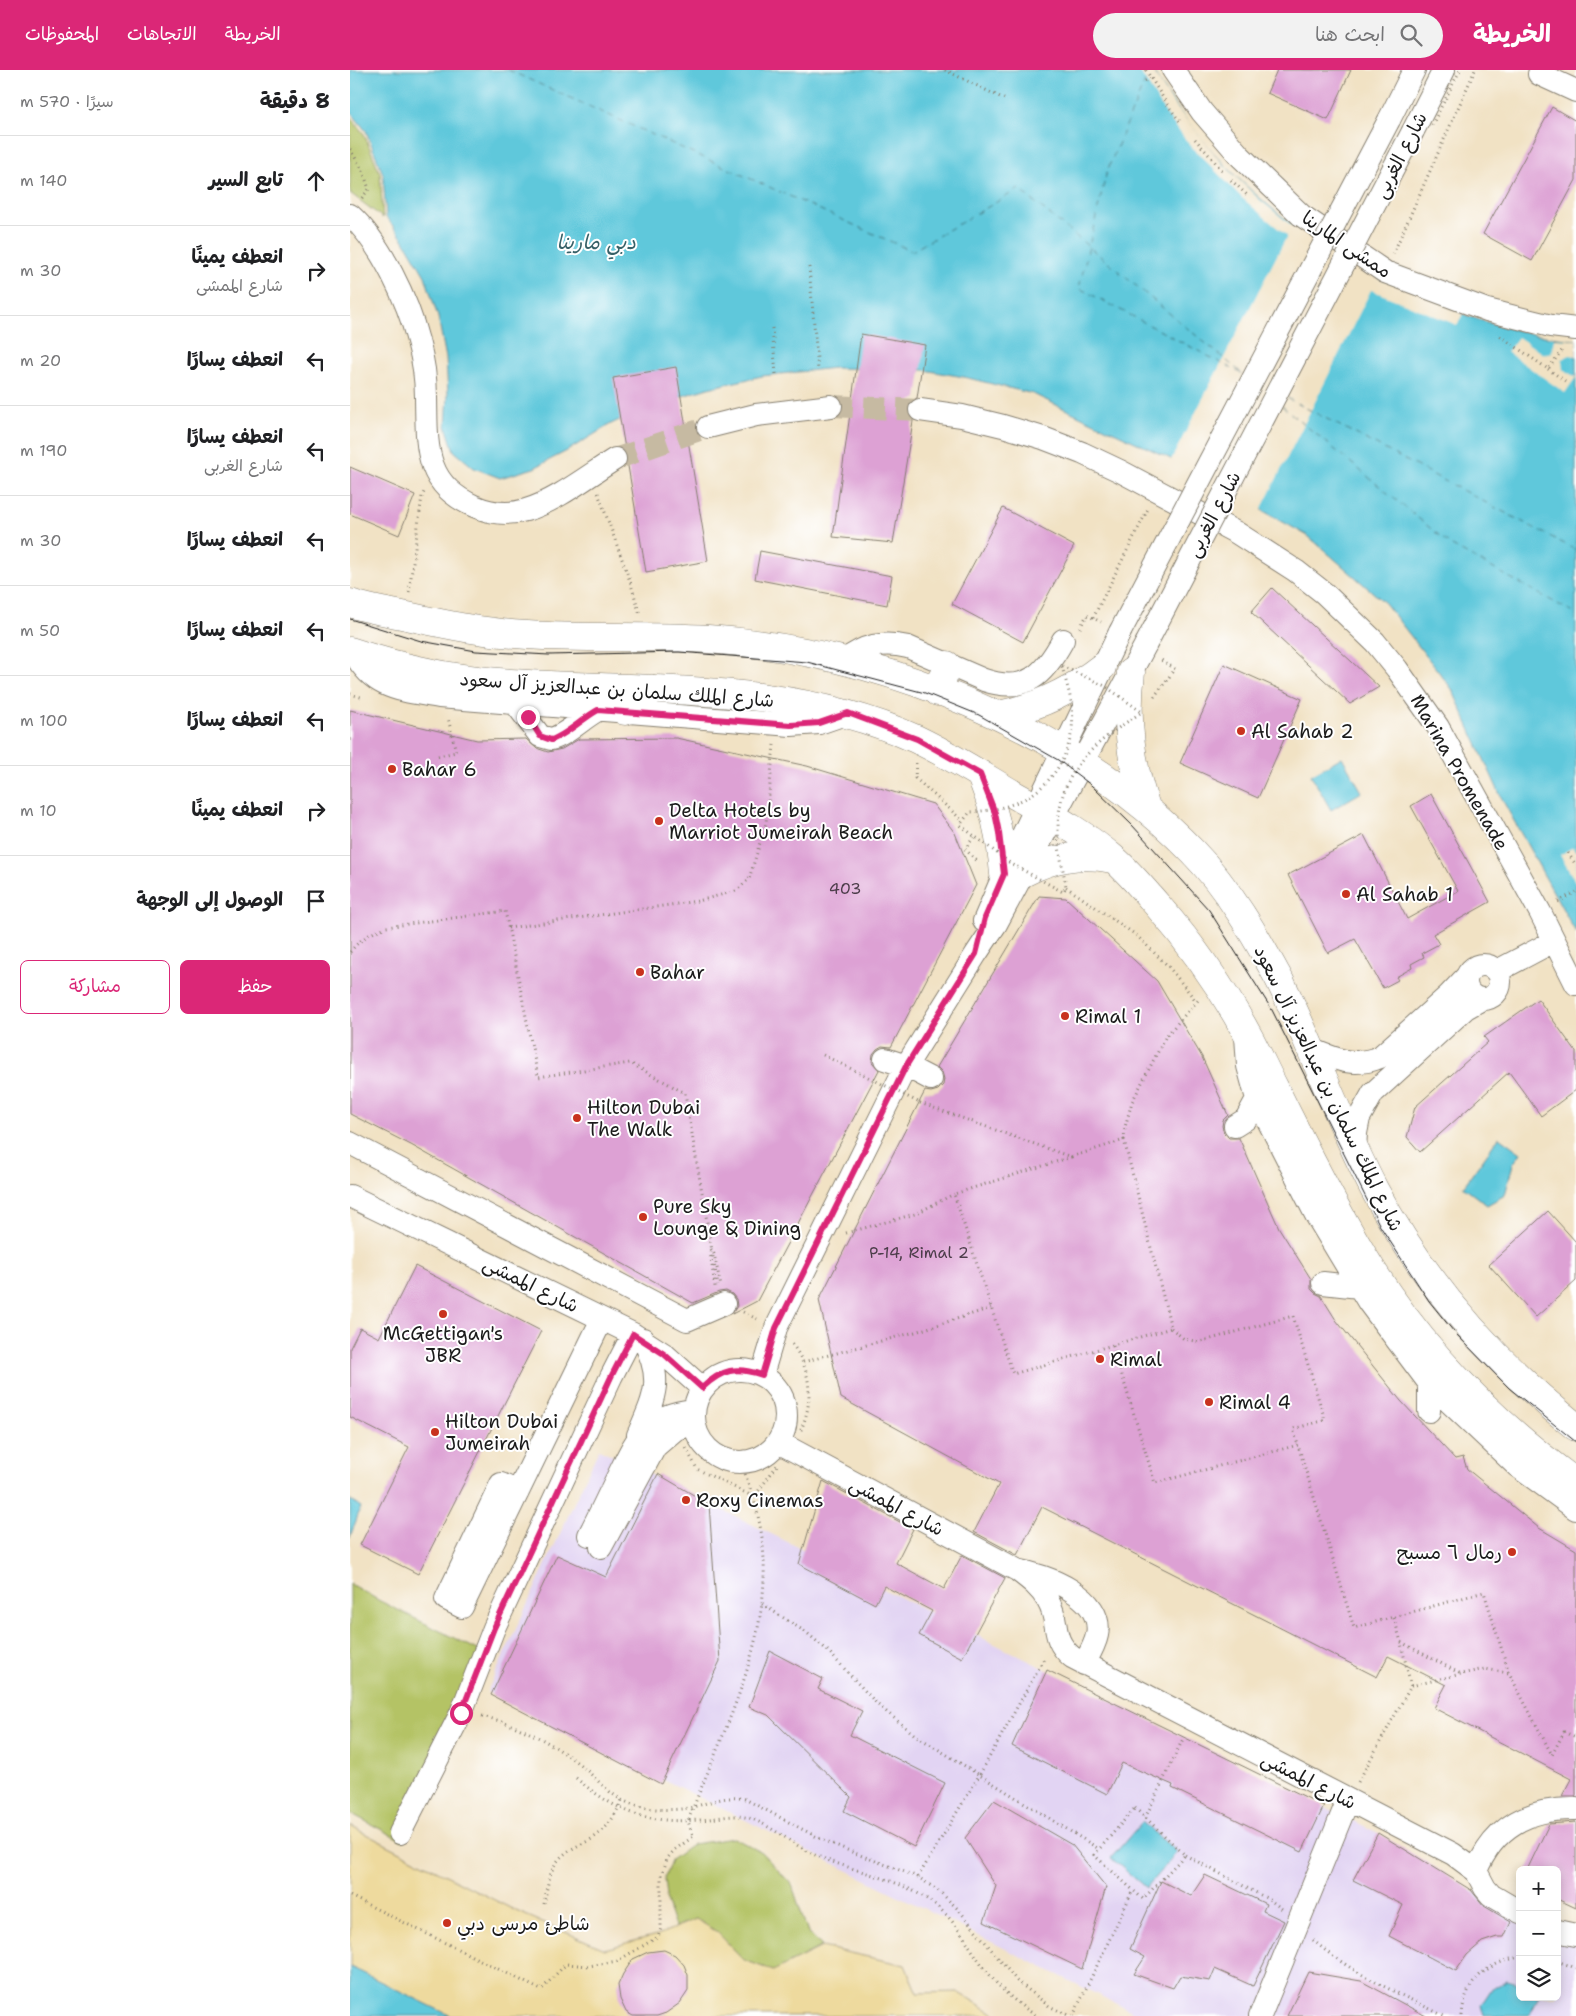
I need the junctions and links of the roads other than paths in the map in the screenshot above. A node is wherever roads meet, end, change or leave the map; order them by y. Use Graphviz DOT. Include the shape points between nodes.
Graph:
graph roads {
  1 [pos="1173,70"];
  2 [pos="1414,70"];
  3 [pos="1444,70"];
  4 [pos="1539,74"];
  5 [pos="1576,92"];
  6 [pos="355,208"];
  7 [pos="1573,338"];
  8 [pos="831,406"];
  9 [pos="920,410"];
  10 [pos="708,426"];
  11 [pos="614,459"];
  12 [pos="353,601"];
  13 [pos="1063,640"];
  14 [pos="352,652"];
  15 [pos="844,661"];
  16 [pos="946,665"];
  17 [pos="1102,667"];
  18 [pos="1131,672"];
  19 [pos="654,689"];
  20 [pos="938,692"];
  21 [pos="516,704"];
  22 [pos="598,710"];
  23 [pos="625,711"];
  24 [pos="848,713"];
  25 [pos="999,715"];
  26 [pos="1070,762"];
  27 [pos="980,774"];
  28 [pos="1146,807"];
  29 [pos="1045,812"];
  30 [pos="1113,858"];
  31 [pos="1014,873"];
  32 [pos="1554,941"];
  33 [pos="1497,971"];
  34 [pos="1467,976"];
  35 [pos="1576,984"];
  36 [pos="1482,999"];
  37 [pos="1246,1030"];
  38 [pos="1311,1049"];
  39 [pos="896,1063"];
  40 [pos="931,1079"];
  41 [pos="1257,1099"];
  42 [pos="1273,1132"];
  43 [pos="350,1143"];
  44 [pos="1356,1149"];
  45 [pos="350,1196"];
  46 [pos="1323,1283"];
  47 [pos="1358,1287"];
  48 [pos="721,1296"];
  49 [pos="602,1319"];
  50 [pos="638,1336"];
  51 [pos="762,1375"];
  52 [pos="1429,1383"];
  53 [pos="702,1388"];
  54 [pos="1429,1411"];
  55 [pos="688,1420"];
  56 [pos="1576,1427"];
  57 [pos="635,1440"];
  58 [pos="783,1445"];
  59 [pos="1530,1462"];
  60 [pos="1576,1483"];
  61 [pos="518,1492"];
  62 [pos="1576,1509"];
  63 [pos="1017,1570"];
  64 [pos="1084,1664"];
  65 [pos="1348,1800"];
  66 [pos="1576,1808"];
  67 [pos="400,1833"];
  68 [pos="1476,1871"];
  69 [pos="1518,1911"];
  70 [pos="1561,1932"];
  71 [pos="1576,1935"];
  72 [pos="1260,2016"];
  1 -- 7 [label="street, ممشى المارينا" via="1240,156 1301,215 1384,272 1487,310 1551,326"];
  2 -- 17 [label="street, شارع الغربى, bridge"];
  3 -- 18 [label="street, شارع الغربى, bridge" via="1155,648"];
  4 -- 5 [label="street"];
  6 -- 11 [label="street" via="410,314 424,368 428,454 436,473 449,489 465,502 484,510 525,511 545,503"];
  8 -- 10 [label="street" via="773,412"];
  9 -- 32 [label="street, Marina Promenade" via="995,424 1043,438 1120,471 1237,533 1324,593 1397,669 1438,726"];
  12 -- 15 [label="main road, شارع الملك سلمان بن عبدالعزيز آل سعود" via="486,632 712,639"];
  13 -- 16 [label="street" via="1043,671 1021,683 996,684"];
  14 -- 19 [label="main road, شارع الملك سلمان بن عبدالعزيز آل سعود" via="416,670 462,678"];
  14 -- 21 [label="street" via="371,677 394,688 447,698"];
  15 -- 16 [label="street" via="867,646 881,643 908,647"];
  15 -- 20 [label="main road, شارع الملك سلمان بن عبدالعزيز آل سعود"];
  16 -- 20 [label="main road"];
  17 -- 25 [label="main road" via="1084,682 1043,703"];
  17 -- 26 [label="street, شارع الغربى"];
  18 -- 26 [label="street, شارع الغربى"];
  18 -- 28 [label="main road" via="1128,730 1134,769"];
  19 -- 23 [label="main road"];
  19 -- 24 [label="main road, شارع الملك سلمان بن عبدالعزيز آل سعود" via="740,695"];
  20 -- 25 [label="main road, شارع الملك سلمان بن عبدالعزيز آل سعود"];
  21 -- 22 [label="street"];
  21 -- 22 [label="street" via="540,736 551,740"];
  22 -- 23 [label="street"];
  23 -- 24 [label="street" via="791,725 819,723"];
  24 -- 27 [label="main road, شارع الملك سلمان بن عبدالعزيز آل سعود" via="917,739"];
  25 -- 26 [label="main road, شارع الملك سلمان بن عبدالعزيز آل سعود"];
  26 -- 28 [label="main road, شارع الملك سلمان بن عبدالعزيز آل سعود"];
  26 -- 29 [label="street, شارع الغربى"];
  27 -- 29 [label="main road, شارع الملك سلمان بن عبدالعزيز آل سعود"];
  27 -- 31 [label="main road"];
  28 -- 38 [label="main road, شارع الملك سلمان بن عبدالعزيز آل سعود" via="1194,853 1230,898 1261,946"];
  29 -- 30 [label="main road, شارع الملك سلمان بن عبدالعزيز آل سعود"];
  29 -- 31 [label="street, شارع الغربى"];
  30 -- 31 [label="main road" via="1095,855 1058,858"];
  30 -- 37 [label="main road, شارع الملك سلمان بن عبدالعزيز آل سعود" via="1191,946"];
  31 -- 39 [label="street, شارع الغربى" via="985,918 976,954"];
  32 -- 33 [label="street"];
  32 -- 35 [label="street, Marina Promenade"];
  33 -- 34 [label="street" via="1487,964 1480,964"];
  33 -- 36 [label="street" via="1501,980 1499,990 1492,997"];
  34 -- 36 [label="street" via="1467,988 1476,998"];
  34 -- 38 [label="street" via="1380,1057 1349,1063"];
  36 -- 44 [label="street" via="1466,1008 1373,1092 1359,1118"];
  37 -- 41 [label="street" via="1248,1066"];
  37 -- 59 [label="main road, شارع الملك سلمان بن عبدالعزيز آل سعود" via="1343,1219 1383,1287 1423,1342 1490,1412"];
  38 -- 44 [label="main road, شارع الملك سلمان بن عبدالعزيز آل سعود"];
  39 -- 40 [label="street"];
  39 -- 51 [label="street, شارع الغربى" via="776,1328"];
  41 -- 42 [label="street"];
  41 -- 42 [label="street" via="1250,1113 1238,1125"];
  42 -- 47 [label="street"];
  43 -- 48 [label="street" via="688,1320"];
  44 -- 56 [label="main road, شارع الملك سلمان بن عبدالعزيز آل سعود" via="1396,1228 1449,1304 1512,1373"];
  45 -- 49 [label="street, شارع الممشى"];
  46 -- 47 [label="street"];
  47 -- 52 [label="street"];
  49 -- 50 [label="street, شارع الممشى"];
  49 -- 61 [label="street"];
  50 -- 53 [label="street, شارع الممشى"];
  50 -- 57 [label="street" via="653,1361 656,1385"];
  50 -- 67 [label="street" via="611,1377 494,1628 461,1713"];
  51 -- 53 [label="street" via="746,1369 729,1370"];
  51 -- 58 [label="street" via="774,1384 783,1398 786,1412"];
  52 -- 54 [label="street"];
  52 -- 59 [label="street"];
  53 -- 55 [label="street"];
  55 -- 57 [label="street" via="680,1411 655,1421"];
  55 -- 57 [label="street" via="661,1440 650,1454 595,1541"];
  55 -- 58 [label="street" via="706,1447 728,1460 755,1459"];
  58 -- 63 [label="street, شارع الممشى"];
  59 -- 60 [label="main road, شارع الملك سلمان بن عبدالعزيز آل سعود"];
  59 -- 62 [label="street"];
  61 -- 61 [label="street" via="501,1484 446,1599 462,1607"];
  63 -- 64 [label="street, شارع الممشى" via="1038,1587 1049,1602 1055,1619 1056,1637 1063,1649"];
  63 -- 64 [label="street, شارع الممشى" via="1061,1585 1092,1608 1097,1621 1097,1635"];
  64 -- 65 [label="street, شارع الممشى"];
  65 -- 68 [label="street, شارع الممشى" via="1445,1850"];
  65 -- 72 [label="street"];
  66 -- 68 [label="street" via="1542,1812 1514,1824 1489,1845"];
  68 -- 69 [label="street, شارع الممشى" via="1491,1895"];
  70 -- 71 [label="street"];
}
